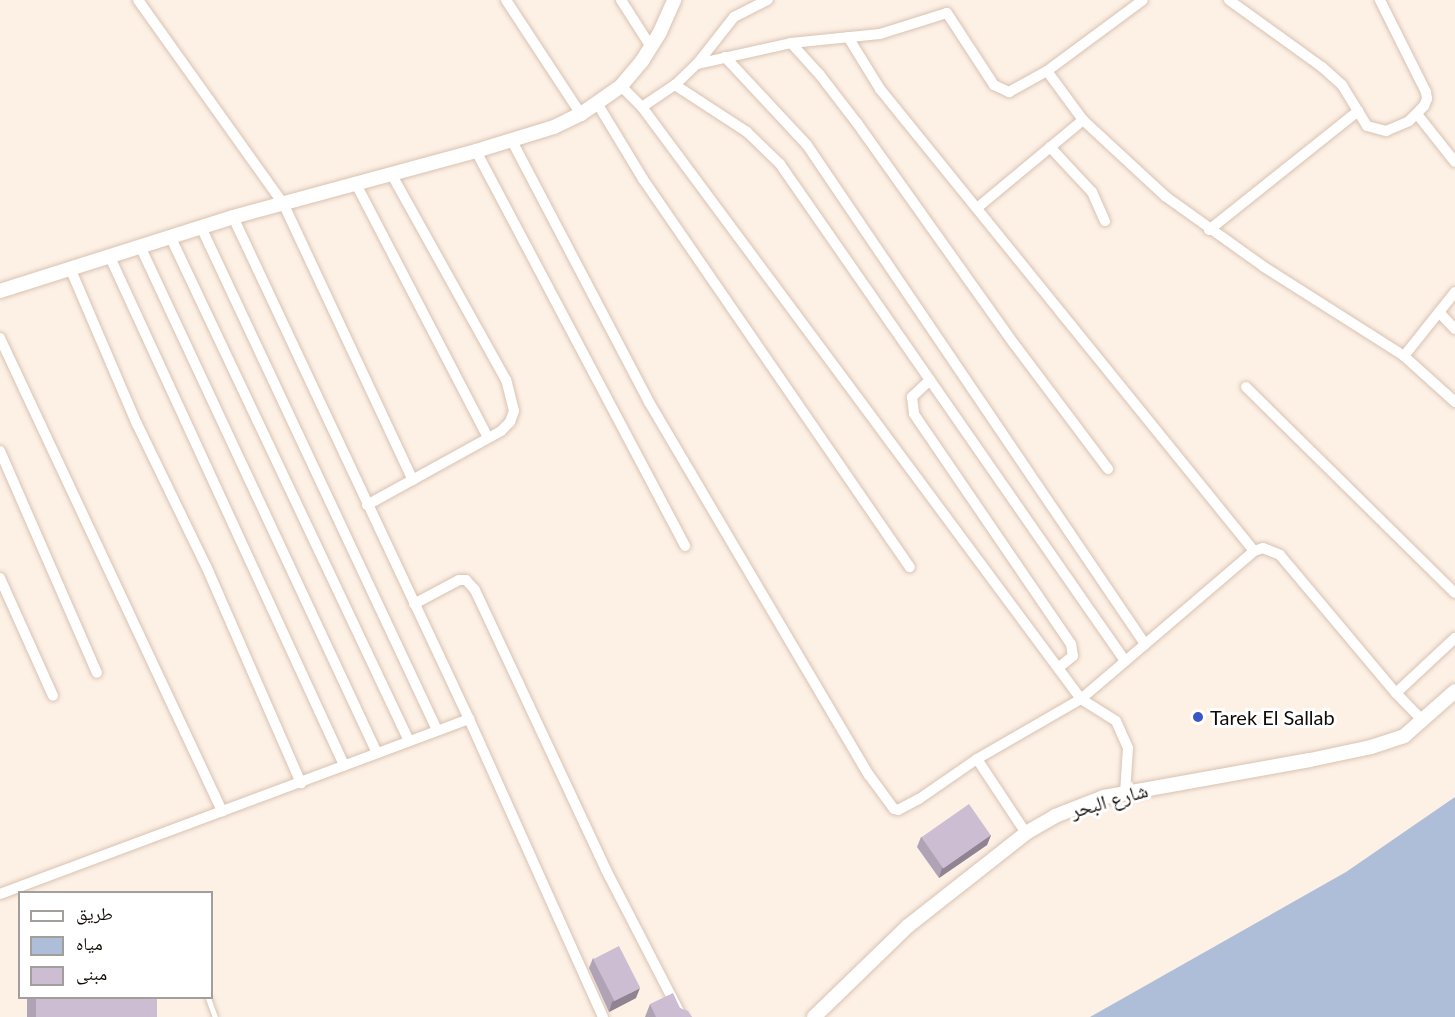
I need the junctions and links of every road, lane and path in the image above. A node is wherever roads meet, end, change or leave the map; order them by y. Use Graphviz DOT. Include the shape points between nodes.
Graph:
graph roads {
  1 [pos="138,0"];
  2 [pos="506,0"];
  3 [pos="621,0"];
  4 [pos="674,0"];
  5 [pos="768,0"];
  6 [pos="1143,0"];
  7 [pos="1229,0"];
  8 [pos="1380,0"];
  9 [pos="848,37"];
  10 [pos="791,43"];
  11 [pos="651,46"];
  12 [pos="725,57"];
  13 [pos="697,64"];
  14 [pos="1047,71"];
  15 [pos="675,85"];
  16 [pos="621,86"];
  17 [pos="597,103"];
  18 [pos="642,107"];
  19 [pos="1358,111"];
  20 [pos="581,114"];
  21 [pos="1417,114"];
  22 [pos="1083,120"];
  23 [pos="512,141"];
  24 [pos="1050,147"];
  25 [pos="476,152"];
  26 [pos="1455,162"];
  27 [pos="392,175"];
  28 [pos="356,184"];
  29 [pos="283,203"];
  30 [pos="977,207"];
  31 [pos="233,217"];
  32 [pos="1105,221"];
  33 [pos="201,227"];
  34 [pos="1209,230"];
  35 [pos="170,236"];
  36 [pos="140,246"];
  37 [pos="109,255"];
  38 [pos="70,268"];
  39 [pos="0,291"];
  40 [pos="1455,292"];
  41 [pos="1439,312"];
  42 [pos="1455,329"];
  43 [pos="0,338"];
  44 [pos="1404,356"];
  45 [pos="930,380"];
  46 [pos="1246,387"];
  47 [pos="1455,402"];
  48 [pos="488,438"];
  49 [pos="0,451"];
  50 [pos="1108,469"];
  51 [pos="413,480"];
  52 [pos="367,506"];
  53 [pos="685,546"];
  54 [pos="1254,551"];
  55 [pos="910,567"];
  56 [pos="0,578"];
  57 [pos="1455,594"];
  58 [pos="414,604"];
  59 [pos="1455,638"];
  60 [pos="1145,644"];
  61 [pos="1125,661"];
  62 [pos="1058,668"];
  63 [pos="97,673"];
  64 [pos="1455,691"];
  65 [pos="1396,693"];
  66 [pos="53,696"];
  67 [pos="1081,699"];
  68 [pos="469,719"];
  69 [pos="1423,721"];
  70 [pos="437,730"];
  71 [pos="409,741"];
  72 [pos="377,753"];
  73 [pos="977,759"];
  74 [pos="344,765"];
  75 [pos="301,783"];
  76 [pos="1125,793"];
  77 [pos="222,811"];
  78 [pos="1026,833"];
  79 [pos="0,894"];
  80 [pos="208,999"];
  81 [pos="215,1017"];
  82 [pos="603,1017"];
  83 [pos="682,1017"];
  84 [pos="814,1017"];
  1 -- 29 [label="street"];
  2 -- 20 [label="street"];
  3 -- 11 [label="street"];
  4 -- 11 [label="street"];
  5 -- 13 [label="street" via="734,17"];
  6 -- 14 [label="street"];
  7 -- 19 [label="street" via="1322,67 1342,86"];
  8 -- 21 [label="street" via="1426,92 1424,106"];
  9 -- 10 [label="street"];
  9 -- 14 [label="street" via="880,34 947,14 994,85 1002,91 1017,90"];
  9 -- 30 [label="street" via="880,89"];
  10 -- 12 [label="street"];
  10 -- 50 [label="street" via="857,123"];
  11 -- 16 [label="street"];
  12 -- 13 [label="street"];
  12 -- 60 [label="street" via="807,145"];
  13 -- 15 [label="street"];
  14 -- 22 [label="street"];
  15 -- 18 [label="street"];
  15 -- 45 [label="street" via="747,132 780,164"];
  16 -- 17 [label="street"];
  16 -- 18 [label="street"];
  17 -- 20 [label="street"];
  17 -- 55 [label="street" via="643,179"];
  18 -- 62 [label="street"];
  19 -- 21 [label="street" via="1367,126 1379,131 1402,126"];
  19 -- 34 [label="street"];
  20 -- 23 [label="street"];
  21 -- 26 [label="street"];
  22 -- 24 [label="street"];
  22 -- 34 [label="street"];
  23 -- 25 [label="street"];
  23 -- 73 [label="street" via="649,402 888,804 898,810 907,806"];
  24 -- 30 [label="street"];
  24 -- 32 [label="street" via="1092,192"];
  25 -- 27 [label="street"];
  25 -- 53 [label="street"];
  27 -- 28 [label="street"];
  27 -- 48 [label="street" via="506,380 514,411 510,422"];
  28 -- 29 [label="street"];
  28 -- 48 [label="street"];
  29 -- 31 [label="street"];
  29 -- 51 [label="street"];
  30 -- 54 [label="street"];
  31 -- 33 [label="street"];
  31 -- 52 [label="street"];
  33 -- 35 [label="street"];
  33 -- 70 [label="street"];
  34 -- 44 [label="street"];
  35 -- 36 [label="street"];
  35 -- 71 [label="street"];
  36 -- 37 [label="street"];
  36 -- 72 [label="street"];
  37 -- 38 [label="street"];
  37 -- 74 [label="street"];
  38 -- 39 [label="street"];
  38 -- 75 [label="street"];
  40 -- 41 [label="street"];
  41 -- 42 [label="street"];
  41 -- 44 [label="street"];
  43 -- 77 [label="street"];
  44 -- 47 [label="street"];
  45 -- 61 [label="street"];
  45 -- 62 [label="street" via="912,397 914,414 1074,649 1073,656"];
  46 -- 57 [label="street"];
  48 -- 51 [label="street"];
  49 -- 63 [label="street"];
  51 -- 52 [label="street"];
  52 -- 58 [label="street"];
  54 -- 60 [label="street"];
  54 -- 65 [label="street" via="1263,548 1280,555"];
  56 -- 66 [label="street"];
  58 -- 68 [label="street"];
  58 -- 83 [label="street" via="459,580 466,580 475,590 606,870"];
  59 -- 65 [label="street"];
  60 -- 61 [label="street"];
  61 -- 67 [label="street"];
  62 -- 67 [label="street"];
  64 -- 69 [label="street, شارع البحر"];
  65 -- 69 [label="street"];
  67 -- 73 [label="street"];
  67 -- 76 [label="street" via="1116,721 1124,734 1129,761"];
  68 -- 70 [label="street"];
  68 -- 82 [label="street"];
  69 -- 76 [label="street, شارع البحر" via="1404,736 1371,747"];
  70 -- 71 [label="street"];
  71 -- 72 [label="street"];
  72 -- 74 [label="street"];
  73 -- 78 [label="street"];
  74 -- 75 [label="street"];
  75 -- 77 [label="street"];
  76 -- 78 [label="street, شارع البحر" via="1081,804"];
  77 -- 79 [label="street"];
  78 -- 84 [label="street, شارع البحر" via="908,926"];
  80 -- 81 [label="lane"];
}
